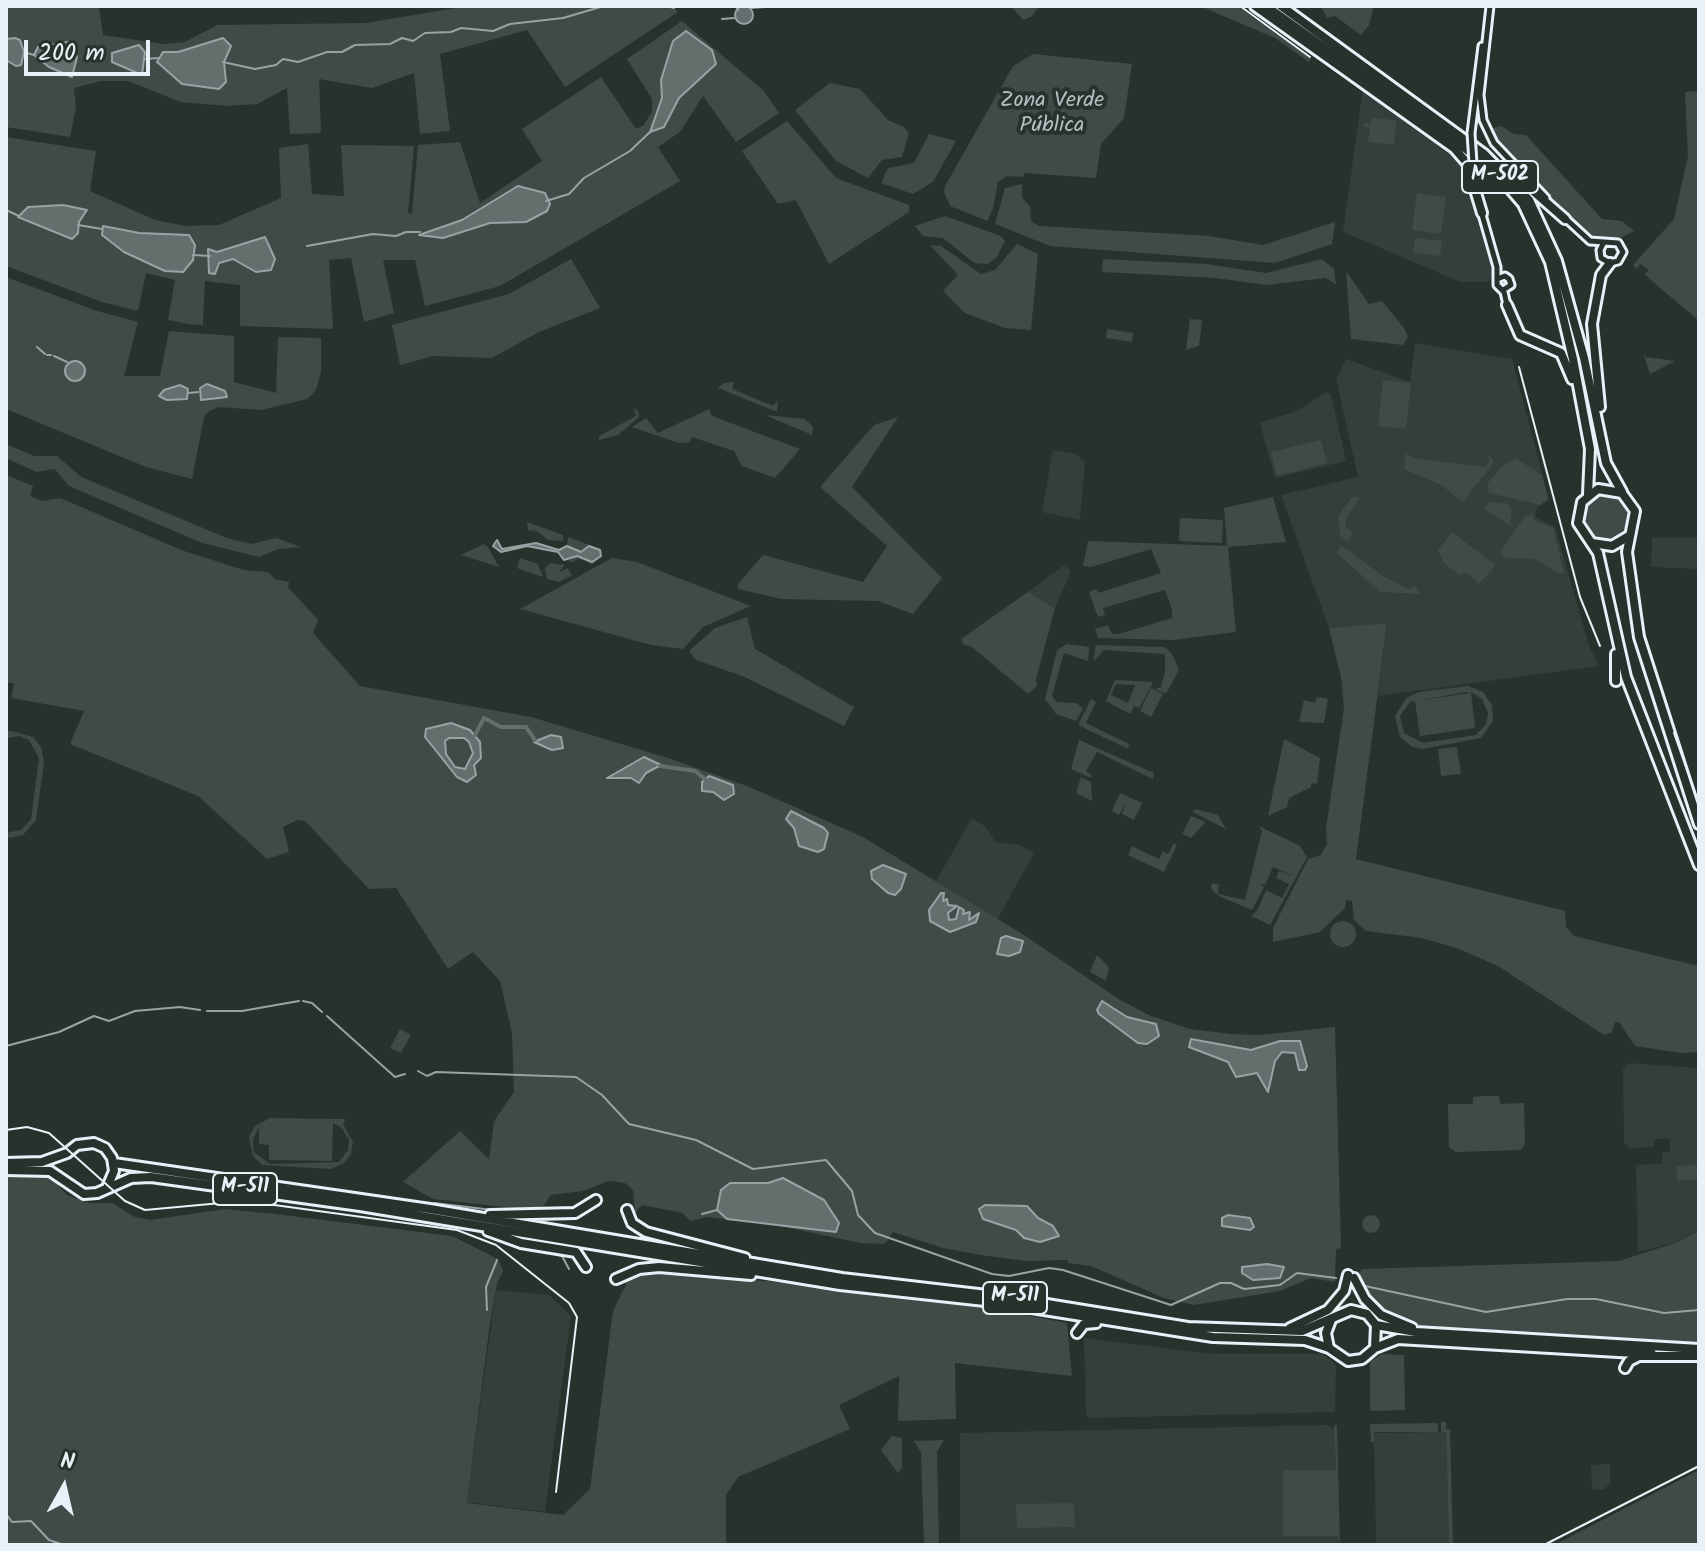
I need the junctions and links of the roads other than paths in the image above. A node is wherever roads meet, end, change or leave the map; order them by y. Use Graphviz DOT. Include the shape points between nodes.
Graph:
graph roads {
  1 [pos="1255,6"];
  2 [pos="1266,6"];
  3 [pos="1281,6"];
  4 [pos="1490,6"];
  5 [pos="1419,107"];
  6 [pos="1482,213"];
  7 [pos="1565,219"];
  8 [pos="1604,242"];
  9 [pos="1610,263"];
  10 [pos="1497,279"];
  11 [pos="1502,290"];
  12 [pos="1507,305"];
  13 [pos="1590,449"];
  14 [pos="1604,452"];
  15 [pos="1622,493"];
  16 [pos="1588,494"];
  17 [pos="1630,535"];
  18 [pos="1592,543"];
  19 [pos="1616,645"];
  20 [pos="1616,681"];
  21 [pos="1699,824"];
  22 [pos="1699,865"];
  23 [pos="67,1153"];
  24 [pos="6,1163"];
  25 [pos="114,1163"];
  26 [pos="6,1170"];
  27 [pos="64,1179"];
  28 [pos="108,1186"];
  29 [pos="596,1200"];
  30 [pos="430,1209"];
  31 [pos="627,1210"];
  32 [pos="460,1223"];
  33 [pos="586,1267"];
  34 [pos="780,1271"];
  35 [pos="616,1279"];
  36 [pos="1062,1315"];
  37 [pos="1332,1319"];
  38 [pos="1113,1323"];
  39 [pos="1376,1325"];
  40 [pos="1276,1331"];
  41 [pos="1424,1331"];
  42 [pos="1329,1348"];
  43 [pos="1375,1348"];
  44 [pos="1699,1349"];
  45 [pos="1608,1352"];
  46 [pos="1652,1354"];
  47 [pos="1699,1356"];
  1 -- 6 [label="highway, M-502" via="1454,148 1467,163"];
  2 -- 13 [label="highway, M-502" via="1468,151 1523,204 1550,262"];
  3 -- 5 [label="highway, M-502"];
  4 -- 6 [label="main road, bridge" via="1471,133"];
  4 -- 7 [label="main road" via="1480,95 1485,128"];
  5 -- 7 [label="highway, M-502" via="1494,156"];
  5 -- 14 [label="highway, M-502" via="1502,170 1541,221 1566,289"];
  6 -- 10 [label="main road"];
  7 -- 8 [label="main road" via="1587,240"];
  8 -- 9 [label="main road" via="1600,255"];
  8 -- 9 [label="main road" via="1616,241 1622,248 1620,258"];
  9 -- 14 [label="highway, M-502" via="1601,275 1592,324"];
  10 -- 11 [label="main road"];
  10 -- 11 [label="main road" via="1509,279 1510,286"];
  11 -- 12 [label="main road"];
  12 -- 13 [label="highway, M-502" via="1520,335 1566,359"];
  13 -- 16 [label="highway, M-502"];
  14 -- 15 [label="highway, M-502"];
  15 -- 16 [label="highway" via="1603,488"];
  15 -- 17 [label="highway, M-502" via="1635,511"];
  16 -- 18 [label="highway, M-502" via="1578,509 1578,523"];
  17 -- 18 [label="highway" via="1612,546"];
  17 -- 21 [label="highway, M-502" via="1628,566 1639,637"];
  18 -- 19 [label="highway, M-502" via="1602,564"];
  19 -- 20 [label="highway, M-502"];
  19 -- 22 [label="highway, M-502"];
  23 -- 24 [label="highway, M-511" via="42,1162"];
  23 -- 25 [label="highway, M-511" via="81,1143 94,1143 108,1151"];
  23 -- 27 [label="highway"];
  25 -- 28 [label="highway"];
  25 -- 30 [label="highway, M-511"];
  26 -- 27 [label="highway, M-511" via="50,1171"];
  27 -- 28 [label="highway, M-511" via="84,1194"];
  28 -- 32 [label="highway, M-511" via="151,1177"];
  29 -- 30 [label="highway" via="578,1213 548,1216"];
  30 -- 34 [label="highway, M-511"];
  31 -- 34 [label="highway" via="632,1223 652,1234"];
  32 -- 33 [label="highway" via="521,1243 576,1252"];
  32 -- 34 [label="highway, M-511"];
  34 -- 35 [label="highway" via="773,1278 659,1267"];
  34 -- 36 [label="highway, M-511"];
  34 -- 40 [label="highway, M-511" via="1004,1297 1188,1327"];
  36 -- 38 [label="highway, M-511"];
  36 -- 38 [label="highway, M-511" via="1073,1319 1077,1333 1084,1324"];
  37 -- 39 [label="highway, M-511" via="1351,1310 1367,1314"];
  37 -- 40 [label="highway, M-511" via="1302,1331"];
  37 -- 42 [label="highway" via="1326,1333"];
  38 -- 42 [label="highway, M-511" via="1213,1337 1305,1340"];
  39 -- 41 [label="highway, M-511"];
  39 -- 43 [label="highway"];
  40 -- 41 [label="highway" via="1322,1315 1351,1277 1381,1315"];
  41 -- 44 [label="highway, M-511"];
  42 -- 43 [label="highway, M-511" via="1348,1361 1362,1359"];
  43 -- 45 [label="highway, M-511" via="1398,1339 1418,1339"];
  45 -- 46 [label="highway, M-511"];
  45 -- 46 [label="highway" via="1620,1357 1625,1368 1633,1357"];
  46 -- 47 [label="highway, M-511"];
}
